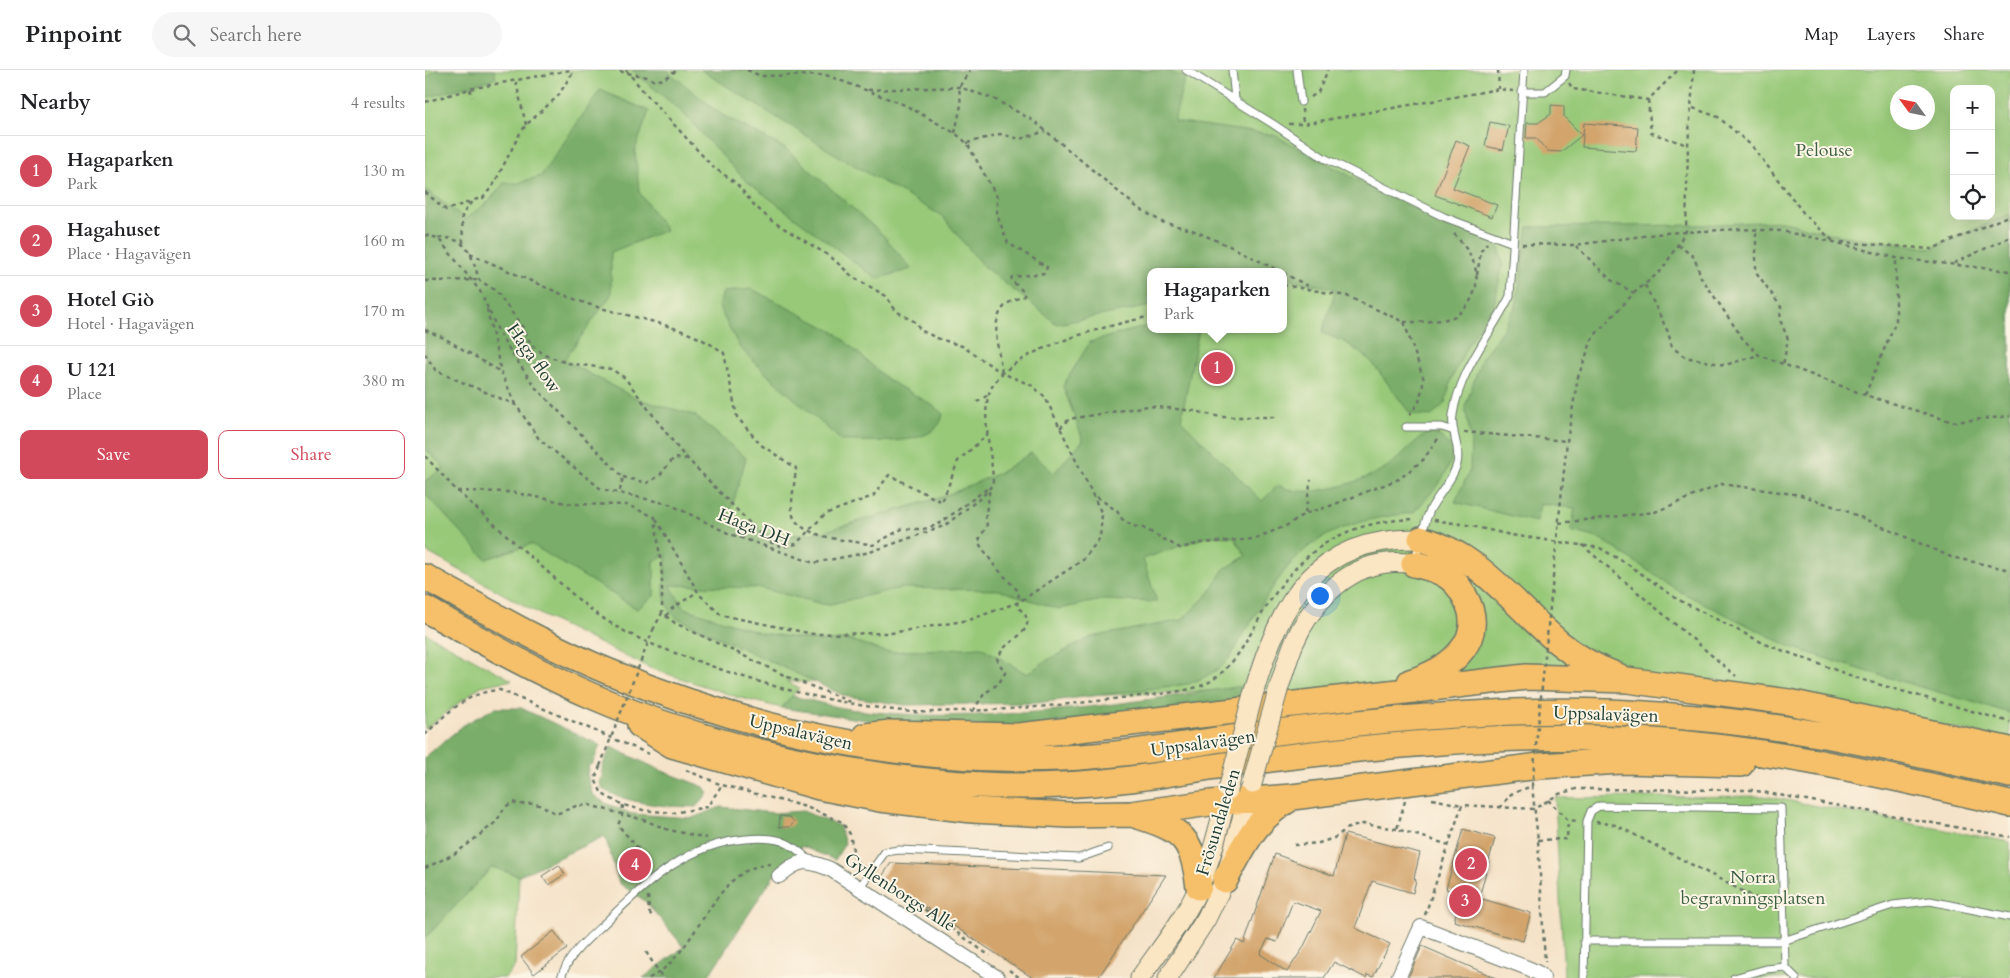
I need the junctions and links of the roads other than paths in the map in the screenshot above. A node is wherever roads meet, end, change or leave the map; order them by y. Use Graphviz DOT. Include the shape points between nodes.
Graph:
graph roads {
  1 [pos="1186,70"];
  2 [pos="1232,70"];
  3 [pos="1297,70"];
  4 [pos="1524,70"];
  5 [pos="1565,73"];
  6 [pos="1522,92"];
  7 [pos="1235,99"];
  8 [pos="1301,102"];
  9 [pos="1513,242"];
  10 [pos="1406,427"];
  11 [pos="1453,431"];
  12 [pos="1424,529"];
  13 [pos="1414,564"];
  14 [pos="425,577"];
  15 [pos="425,610"];
  16 [pos="1627,680"];
  17 [pos="1357,695"];
  18 [pos="593,696"];
  19 [pos="823,740"];
  20 [pos="2010,750"];
  21 [pos="1811,761"];
  22 [pos="2010,775"];
  23 [pos="1238,794"];
  24 [pos="1292,796"];
  25 [pos="2010,804"];
  26 [pos="1131,814"];
  27 [pos="1108,848"];
  28 [pos="810,861"];
  29 [pos="779,876"];
  30 [pos="1225,880"];
  31 [pos="1199,887"];
  32 [pos="859,888"];
  33 [pos="2010,918"];
  34 [pos="1584,941"];
  35 [pos="1783,941"];
  36 [pos="1785,967"];
  37 [pos="1001,972"];
  38 [pos="1544,973"];
  39 [pos="561,978"];
  40 [pos="1140,978"];
  41 [pos="1168,978"];
  42 [pos="1399,978"];
  43 [pos="1584,978"];
  44 [pos="1734,978"];
  45 [pos="1796,978"];
  1 -- 7 [label="lane"];
  2 -- 7 [label="lane"];
  3 -- 8 [label="lane"];
  4 -- 6 [label="lane"];
  5 -- 6 [label="lane" via="1545,92"];
  6 -- 9 [label="lane"];
  7 -- 9 [label="lane" via="1324,158 1444,217"];
  9 -- 11 [label="lane" via="1510,296 1472,360 1452,416"];
  10 -- 11 [label="lane" via="1442,427"];
  11 -- 12 [label="lane" via="1457,462"];
  12 -- 13 [label="lane"];
  12 -- 16 [label="highway" via="1478,567 1559,642 1581,658"];
  12 -- 23 [label="main road, Frösundaleden, bridge" via="1368,543 1347,552 1324,565 1290,600 1276,627 1254,691"];
  13 -- 17 [label="highway" via="1434,569 1450,578 1463,592 1470,608 1470,638 1461,654 1448,665 1413,681"];
  13 -- 23 [label="main road, Frösundaleden, bridge" via="1387,563 1364,570 1327,593 1313,610 1294,643"];
  14 -- 19 [label="highway, Uppsalavägen" via="524,632 604,670 701,707"];
  15 -- 18 [label="highway, Uppsalavägen" via="513,658"];
  16 -- 17 [label="highway" via="1526,677"];
  16 -- 20 [label="highway" via="1789,702"];
  17 -- 19 [label="highway" via="1019,736 890,733"];
  18 -- 21 [label="highway, Uppsalavägen" via="693,733 762,752 882,776 966,784 1079,784 1358,750 1494,739 1667,742"];
  18 -- 26 [label="highway" via="672,745 819,787 881,799 972,810 1069,815"];
  19 -- 22 [label="highway, Uppsalavägen" via="968,757 1060,758 1134,753 1356,724 1493,712 1591,712 1670,716 1821,735"];
  21 -- 24 [label="highway" via="1726,764 1621,761 1539,766"];
  21 -- 25 [label="highway, Uppsalavägen"];
  23 -- 24 [label="highway"];
  23 -- 26 [label="highway"];
  23 -- 30 [label="main road, Frösundaleden"];
  23 -- 31 [label="main road, Frösundaleden"];
  24 -- 30 [label="highway" via="1273,808 1253,829"];
  26 -- 31 [label="highway" via="1158,822 1181,836 1195,858"];
  27 -- 32 [label="lane" via="1079,858 885,852"];
  28 -- 29 [label="street" via="795,864"];
  28 -- 32 [label="street, Gyllenborgs Allé"];
  28 -- 39 [label="lane" via="796,847 778,839 723,841 692,853 647,883 572,955"];
  30 -- 41 [label="main road, Frösundaleden" via="1206,919"];
  31 -- 40 [label="main road, Frösundaleden"];
  32 -- 37 [label="street, Gyllenborgs Allé"];
  33 -- 35 [label="lane" via="1929,901 1902,904 1858,916"];
  34 -- 35 [label="lane"];
  34 -- 35 [label="lane" via="1587,821 1591,811 1599,806 1781,808"];
  34 -- 43 [label="lane"];
  35 -- 36 [label="lane"];
  36 -- 44 [label="lane"];
  36 -- 45 [label="lane"];
  38 -- 42 [label="street" via="1421,927"];
}
